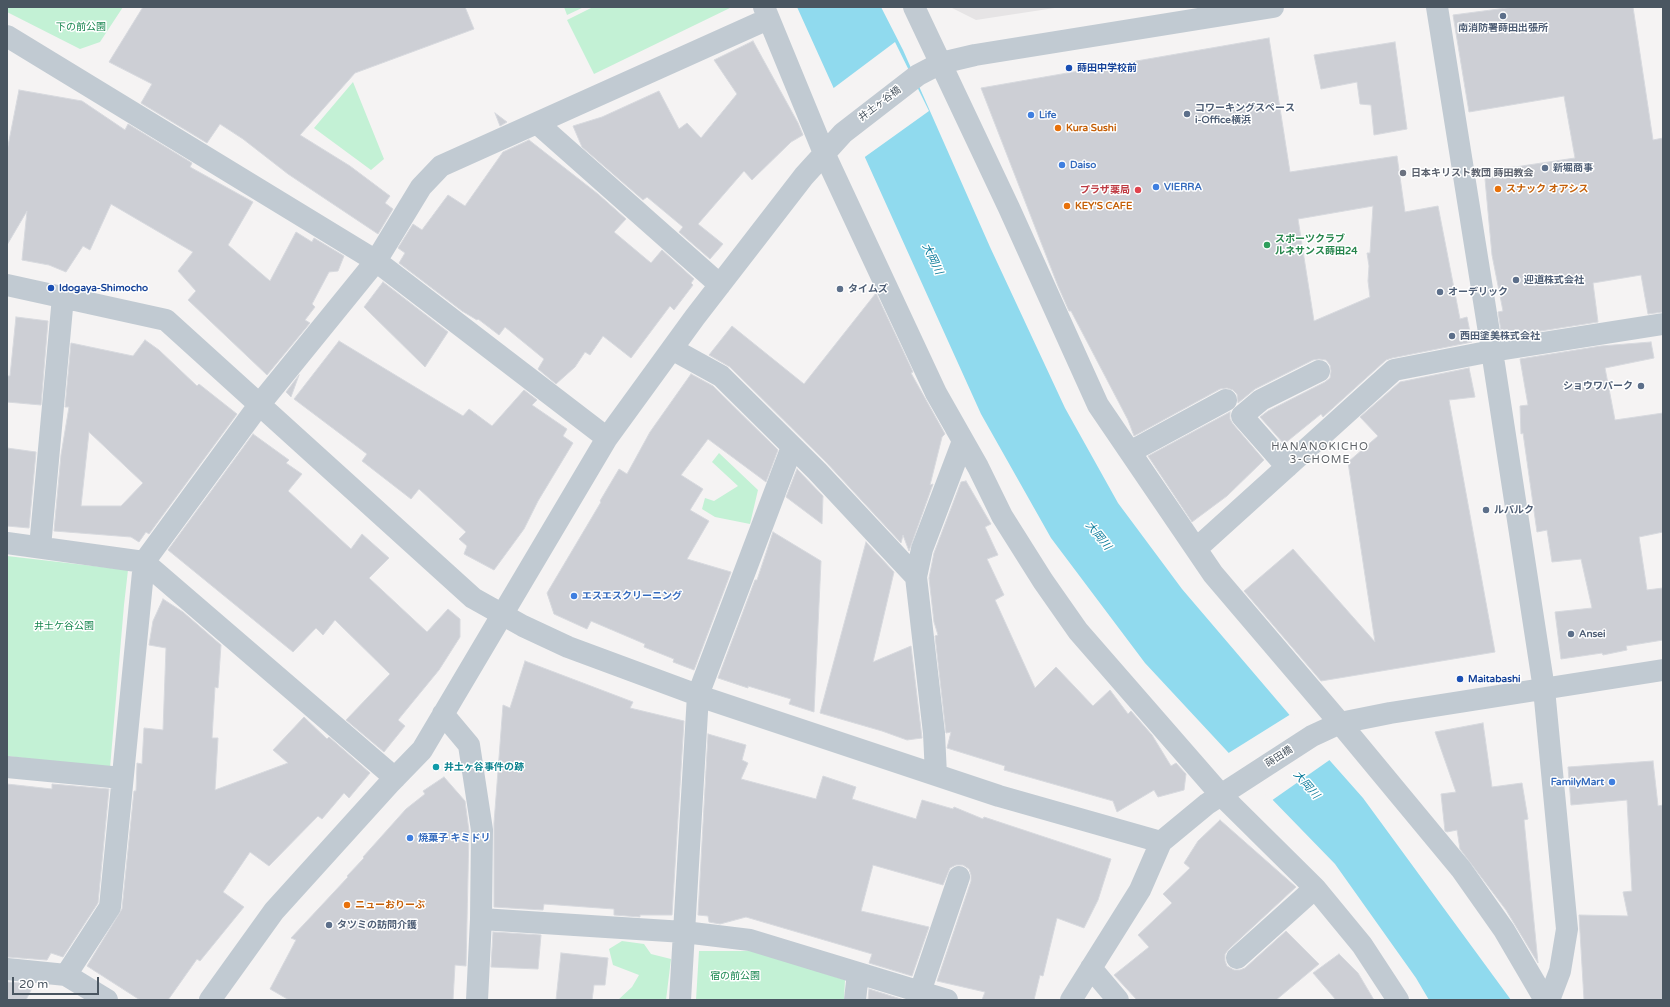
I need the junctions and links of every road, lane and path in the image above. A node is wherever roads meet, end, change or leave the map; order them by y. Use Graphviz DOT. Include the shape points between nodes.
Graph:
graph roads {
  1 [pos="914,7"];
  2 [pos="1273,7"];
  3 [pos="1437,7"];
  4 [pos="766,13"];
  5 [pos="7,36"];
  6 [pos="941,63"];
  7 [pos="537,123"];
  8 [pos="824,153"];
  9 [pos="376,261"];
  10 [pos="720,285"];
  11 [pos="7,286"];
  12 [pos="63,297"];
  13 [pos="1663,324"];
  14 [pos="672,350"];
  15 [pos="1492,351"];
  16 [pos="1319,371"];
  17 [pos="1226,400"];
  18 [pos="260,405"];
  19 [pos="607,438"];
  20 [pos="963,440"];
  21 [pos="792,447"];
  22 [pos="1130,452"];
  23 [pos="1287,467"];
  24 [pos="7,543"];
  25 [pos="40,547"];
  26 [pos="1196,549"];
  27 [pos="144,562"];
  28 [pos="916,577"];
  29 [pos="503,616"];
  30 [pos="1663,670"];
  31 [pos="1544,689"];
  32 [pos="698,695"];
  33 [pos="443,714"];
  34 [pos="1340,723"];
  35 [pos="7,767"];
  36 [pos="936,775"];
  37 [pos="122,778"];
  38 [pos="395,778"];
  39 [pos="1221,795"];
  40 [pos="1161,842"];
  41 [pos="960,877"];
  42 [pos="1315,888"];
  43 [pos="481,919"];
  44 [pos="684,932"];
  45 [pos="1237,958"];
  46 [pos="1092,968"];
  47 [pos="7,969"];
  48 [pos="858,973"];
  49 [pos="66,975"];
  50 [pos="920,992"];
  51 [pos="107,1000"];
  52 [pos="210,1000"];
  53 [pos="477,1000"];
  54 [pos="680,1000"];
  55 [pos="855,1000"];
  56 [pos="947,1000"];
  57 [pos="1071,1000"];
  58 [pos="1118,1000"];
  59 [pos="1398,1000"];
  60 [pos="1545,1000"];
  61 [pos="1549,1000"];
  1 -- 6 [label="street"];
  2 -- 6 [label="street, 井土ヶ谷橋" via="975,54"];
  3 -- 15 [label="street"];
  4 -- 7 [label="street"];
  4 -- 8 [label="street"];
  5 -- 9 [label="street"];
  6 -- 8 [label="street, 井土ヶ谷橋" via="918,75 843,133"];
  6 -- 22 [label="street" via="1051,286 1098,405"];
  7 -- 9 [label="street" via="441,166 421,187"];
  7 -- 10 [label="street"];
  8 -- 10 [label="street, 井土ヶ谷橋"];
  8 -- 20 [label="street" via="936,392"];
  9 -- 18 [label="street"];
  9 -- 19 [label="street"];
  10 -- 14 [label="street, 井土ヶ谷橋"];
  11 -- 12 [label="street"];
  12 -- 18 [label="street" via="166,320"];
  12 -- 25 [label="street"];
  13 -- 15 [label="street"];
  14 -- 19 [label="street, 井土ヶ谷橋"];
  14 -- 21 [label="street" via="721,376"];
  15 -- 23 [label="street" via="1394,370"];
  15 -- 31 [label="street"];
  16 -- 23 [label="street" via="1260,400 1242,416"];
  17 -- 22 [label="street"];
  18 -- 27 [label="street"];
  18 -- 29 [label="street" via="473,598"];
  19 -- 29 [label="street, 井土ヶ谷橋"];
  20 -- 28 [label="street" via="922,548"];
  20 -- 39 [label="street" via="1002,516 1043,582 1078,631"];
  21 -- 28 [label="street"];
  21 -- 32 [label="street"];
  22 -- 26 [label="street"];
  23 -- 26 [label="street"];
  24 -- 25 [label="street"];
  25 -- 27 [label="street"];
  26 -- 34 [label="street" via="1213,574"];
  27 -- 37 [label="street"];
  27 -- 38 [label="street"];
  28 -- 36 [label="street" via="934,733"];
  29 -- 32 [label="street" via="568,647"];
  29 -- 33 [label="street, 井土ヶ谷橋"];
  30 -- 31 [label="street, 蒔田橋"];
  31 -- 34 [label="street, 蒔田橋"];
  31 -- 61 [label="street" via="1567,929 1560,971"];
  32 -- 36 [label="street"];
  32 -- 44 [label="street"];
  33 -- 38 [label="street, 井土ヶ谷橋" via="422,750"];
  33 -- 43 [label="street" via="469,745 482,830"];
  34 -- 39 [label="street, 蒔田橋" via="1312,736"];
  34 -- 60 [label="street" via="1461,869 1504,930"];
  35 -- 37 [label="street"];
  36 -- 40 [label="street" via="999,796"];
  37 -- 49 [label="street" via="110,907"];
  38 -- 52 [label="street, 井土ヶ谷橋" via="274,910"];
  39 -- 40 [label="street, 蒔田橋"];
  39 -- 42 [label="street"];
  40 -- 46 [label="street" via="1140,890"];
  41 -- 50 [label="street"];
  42 -- 45 [label="street"];
  42 -- 59 [label="street" via="1362,945"];
  43 -- 44 [label="street"];
  43 -- 53 [label="street"];
  44 -- 48 [label="street" via="750,940"];
  44 -- 54 [label="street"];
  46 -- 57 [label="street"];
  46 -- 58 [label="street"];
  47 -- 49 [label="street"];
  48 -- 50 [label="street"];
  48 -- 55 [label="street"];
  49 -- 51 [label="street"];
  50 -- 56 [label="street"];
}
